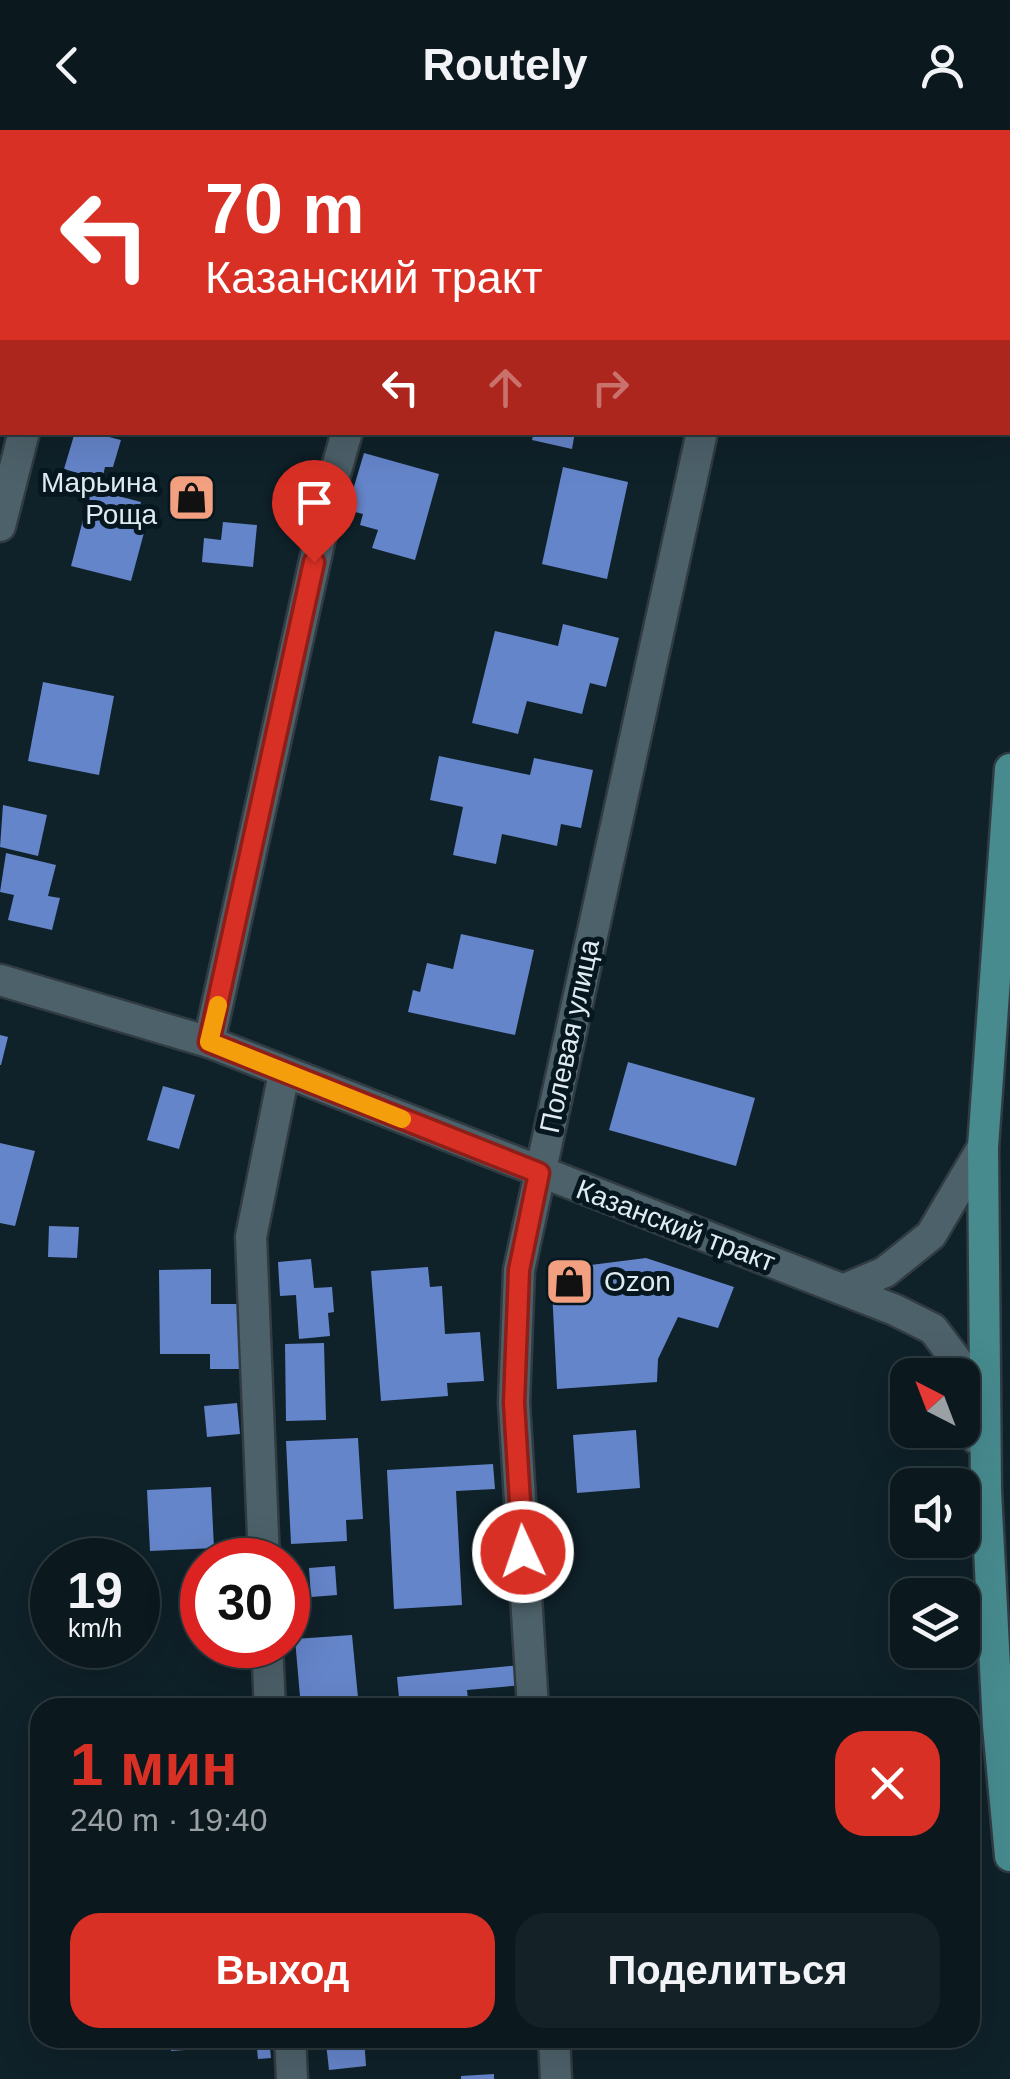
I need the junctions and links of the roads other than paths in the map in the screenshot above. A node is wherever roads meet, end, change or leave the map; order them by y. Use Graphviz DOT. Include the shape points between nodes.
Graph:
graph roads {
  1 [pos="23,435"];
  2 [pos="345,435"];
  3 [pos="701,435"];
  4 [pos="0,526"];
  5 [pos="1010,769"];
  6 [pos="0,980"];
  7 [pos="209,1042"];
  8 [pos="284,1073"];
  9 [pos="984,1146"];
  10 [pos="539,1173"];
  11 [pos="844,1289"];
  12 [pos="986,1491"];
  13 [pos="263,1538"];
  14 [pos="269,1668"];
  15 [pos="270,1698"];
  16 [pos="532,1698"];
  17 [pos="1010,1856"];
  18 [pos="290,2048"];
  19 [pos="554,2048"];
  20 [pos="292,2079"];
  21 [pos="556,2079"];
  1 -- 4 [label="street"];
  2 -- 7 [label="street"];
  3 -- 10 [label="street, Полевая улица"];
  5 -- 9 [label="main road"];
  6 -- 7 [label="street, Казанский тракт"];
  7 -- 8 [label="street, Казанский тракт"];
  8 -- 10 [label="street, Казанский тракт"];
  8 -- 13 [label="street" via="250,1237"];
  9 -- 11 [label="street" via="931,1235 885,1272"];
  9 -- 12 [label="main road"];
  10 -- 11 [label="street, Казанский тракт"];
  10 -- 16 [label="street, Полевая улица" via="519,1270 514,1403"];
  11 -- 12 [label="street, Казанский тракт" via="933,1329 966,1373"];
  12 -- 17 [label="main road"];
  14 -- 15 [label="street"];
  18 -- 20 [label="street"];
  19 -- 21 [label="street"];
}
